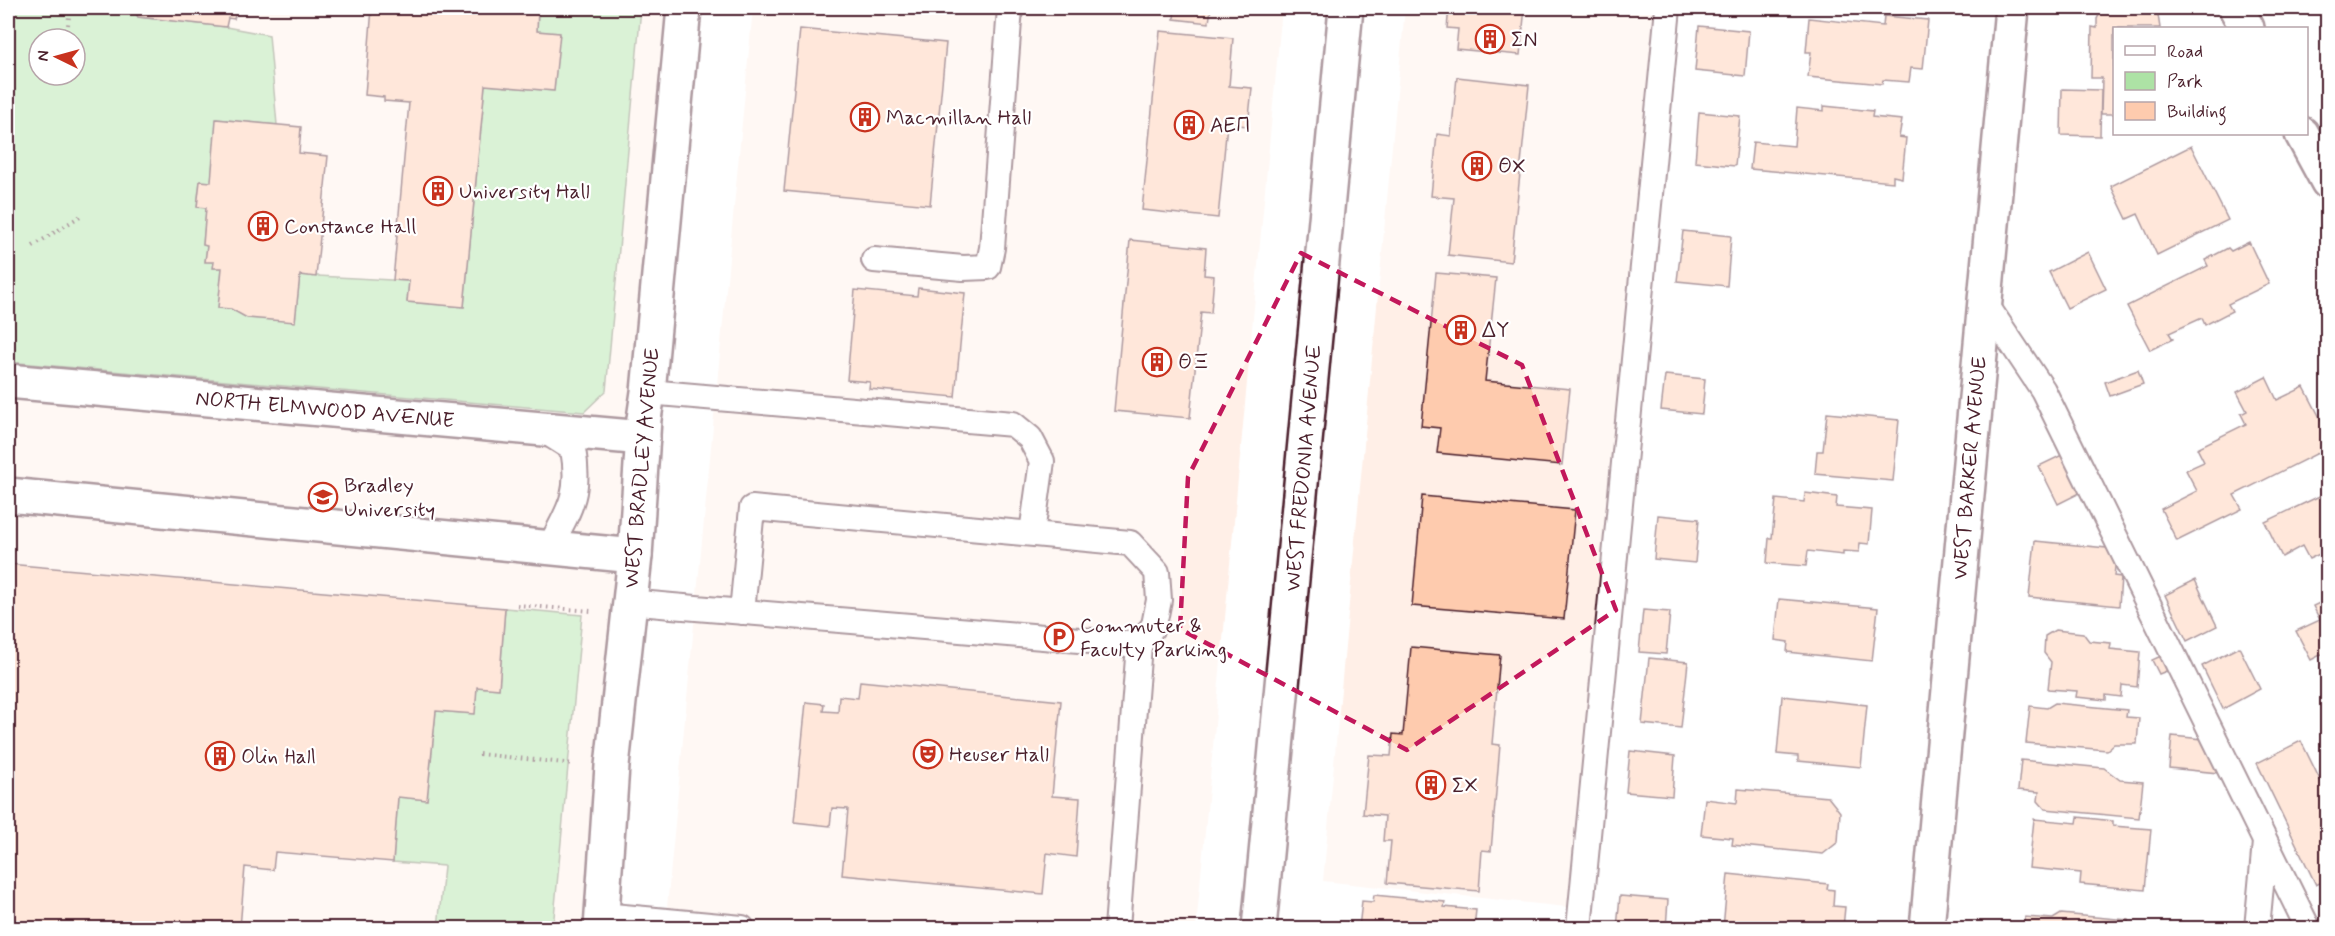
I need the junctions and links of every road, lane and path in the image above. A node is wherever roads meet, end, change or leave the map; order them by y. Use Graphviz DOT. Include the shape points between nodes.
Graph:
graph roads {
  1 [pos="70,8"];
  2 [pos="684,8"];
  3 [pos="1010,8"];
  4 [pos="1346,8"];
  5 [pos="1668,8"];
  6 [pos="2012,8"];
  7 [pos="2236,8"];
  8 [pos="68,25"];
  9 [pos="2246,27"];
  10 [pos="2303,135"];
  11 [pos="2328,182"];
  12 [pos="82,215"];
  13 [pos="33,246"];
  14 [pos="874,260"];
  15 [pos="1984,303"];
  16 [pos="8,381"];
  17 [pos="648,392"];
  18 [pos="539,428"];
  19 [pos="643,438"];
  20 [pos="8,495"];
  21 [pos="1032,533"];
  22 [pos="550,546"];
  23 [pos="635,556"];
  24 [pos="517,605"];
  25 [pos="629,608"];
  26 [pos="742,612"];
  27 [pos="1139,645"];
  28 [pos="479,754"];
  29 [pos="612,766"];
  30 [pos="2265,842"];
  31 [pos="602,922"];
  32 [pos="742,928"];
  33 [pos="1117,928"];
  34 [pos="1259,928"];
  35 [pos="1579,928"];
  36 [pos="1927,928"];
  37 [pos="2257,928"];
  38 [pos="2308,928"];
  1 -- 8 [label="path"];
  2 -- 17 [label="street, WEST BRADLEY AVENUE"];
  3 -- 14 [label="lane" via="988,267"];
  4 -- 34 [label="street, WEST FREDONIA AVENUE"];
  5 -- 35 [label="lane"];
  6 -- 15 [label="street, WEST BARKER AVENUE"];
  7 -- 9 [label="street"];
  10 -- 11 [label="street"];
  12 -- 13 [label="path"];
  15 -- 30 [label="lane" via="2043,390"];
  15 -- 36 [label="street, WEST BARKER AVENUE"];
  16 -- 18 [label="street, NORTH ELMWOOD AVENUE"];
  17 -- 19 [label="street, WEST BRADLEY AVENUE"];
  17 -- 21 [label="lane" via="1013,424 1030,438 1042,461"];
  18 -- 19 [label="street, NORTH ELMWOOD AVENUE"];
  18 -- 22 [label="lane" via="573,449 577,470 574,500"];
  19 -- 23 [label="street, WEST BRADLEY AVENUE"];
  20 -- 22 [label="street"];
  21 -- 26 [label="lane" via="752,508"];
  21 -- 27 [label="lane" via="1130,543 1157,572 1159,600 1155,625"];
  22 -- 23 [label="street"];
  23 -- 25 [label="street, WEST BRADLEY AVENUE"];
  24 -- 25 [label="path"];
  25 -- 26 [label="lane"];
  25 -- 29 [label="street, WEST BRADLEY AVENUE"];
  26 -- 27 [label="lane"];
  27 -- 33 [label="lane"];
  28 -- 29 [label="path"];
  29 -- 31 [label="street, WEST BRADLEY AVENUE"];
  30 -- 37 [label="lane"];
  30 -- 38 [label="lane"];
  31 -- 32 [label="lane"];
}
